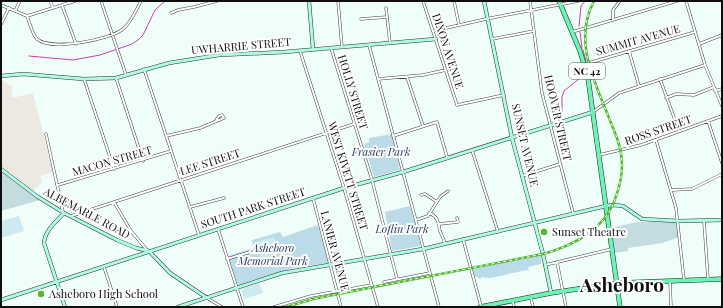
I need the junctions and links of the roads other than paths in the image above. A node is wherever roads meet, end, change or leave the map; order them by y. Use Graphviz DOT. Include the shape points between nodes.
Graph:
graph roads {
  1 [pos="20,1"];
  2 [pos="50,1"];
  3 [pos="75,1"];
  4 [pos="101,1"];
  5 [pos="141,1"];
  6 [pos="218,1"];
  7 [pos="309,1"];
  8 [pos="338,1"];
  9 [pos="423,1"];
  10 [pos="454,1"];
  11 [pos="484,1"];
  12 [pos="530,1"];
  13 [pos="578,1"];
  14 [pos="620,1"];
  15 [pos="677,1"];
  16 [pos="686,1"];
  17 [pos="560,3"];
  18 [pos="1,5"];
  19 [pos="62,5"];
  20 [pos="9,8"];
  21 [pos="53,8"];
  22 [pos="386,8"];
  23 [pos="15,11"];
  24 [pos="532,11"];
  25 [pos="171,13"];
  26 [pos="27,16"];
  27 [pos="387,17"];
  28 [pos="361,19"];
  29 [pos="488,19"];
  30 [pos="613,20"];
  31 [pos="1,24"];
  32 [pos="459,25"];
  33 [pos="433,31"];
  34 [pos="534,31"];
  35 [pos="572,32"];
  36 [pos="695,32"];
  37 [pos="111,35"];
  38 [pos="722,36"];
  39 [pos="436,39"];
  40 [pos="492,40"];
  41 [pos="390,43"];
  42 [pos="76,44"];
  43 [pos="698,44"];
  44 [pos="369,45"];
  45 [pos="342,47"];
  46 [pos="331,48"];
  47 [pos="313,49"];
  48 [pos="300,51"];
  49 [pos="629,51"];
  50 [pos="585,64"];
  51 [pos="705,65"];
  52 [pos="144,69"];
  53 [pos="446,70"];
  54 [pos="126,75"];
  55 [pos="1,76"];
  56 [pos="407,77"];
  57 [pos="116,78"];
  58 [pos="84,79"];
  59 [pos="378,79"];
  60 [pos="660,79"];
  61 [pos="639,86"];
  62 [pos="714,87"];
  63 [pos="722,89"];
  64 [pos="715,91"];
  65 [pos="504,96"];
  66 [pos="666,98"];
  67 [pos="722,106"];
  68 [pos="593,112"];
  69 [pos="722,116"];
  70 [pos="216,120"];
  71 [pos="708,121"];
  72 [pos="354,124"];
  73 [pos="423,126"];
  74 [pos="550,126"];
  75 [pos="679,132"];
  76 [pos="326,133"];
  77 [pos="46,134"];
  78 [pos="166,136"];
  79 [pos="393,136"];
  80 [pos="512,138"];
  81 [pos="656,140"];
  82 [pos="472,150"];
  83 [pos="171,151"];
  84 [pos="599,155"];
  85 [pos="447,158"];
  86 [pos="143,161"];
  87 [pos="722,163"];
  88 [pos="560,164"];
  89 [pos="1,169"];
  90 [pos="114,169"];
  91 [pos="403,172"];
  92 [pos="722,174"];
  93 [pos="522,176"];
  94 [pos="181,180"];
  95 [pos="372,180"];
  96 [pos="58,185"];
  97 [pos="344,188"];
  98 [pos="671,190"];
  99 [pos="448,191"];
  100 [pos="421,195"];
  101 [pos="224,198"];
  102 [pos="312,198"];
  103 [pos="114,202"];
  104 [pos="437,202"];
  105 [pos="606,206"];
  106 [pos="190,207"];
  107 [pos="64,213"];
  108 [pos="430,213"];
  109 [pos="573,214"];
  110 [pos="70,216"];
  111 [pos="457,218"];
  112 [pos="416,220"];
  113 [pos="704,220"];
  114 [pos="722,220"];
  115 [pos="678,221"];
  116 [pos="535,223"];
  117 [pos="439,224"];
  118 [pos="218,229"];
  119 [pos="498,232"];
  120 [pos="199,235"];
  121 [pos="463,239"];
  122 [pos="445,244"];
  123 [pos="423,249"];
  124 [pos="612,249"];
  125 [pos="149,251"];
  126 [pos="250,252"];
  127 [pos="391,254"];
  128 [pos="365,258"];
  129 [pos="227,259"];
  130 [pos="557,262"];
  131 [pos="330,264"];
  132 [pos="545,265"];
  133 [pos="103,266"];
  134 [pos="430,273"];
  135 [pos="397,279"];
  136 [pos="722,279"];
  137 [pos="709,280"];
  138 [pos="56,281"];
  139 [pos="670,281"];
  140 [pos="684,281"];
  141 [pos="384,282"];
  142 [pos="617,283"];
  143 [pos="372,285"];
  144 [pos="237,288"];
  145 [pos="337,291"];
  146 [pos="563,291"];
  147 [pos="551,293"];
  148 [pos="531,297"];
  149 [pos="207,298"];
  150 [pos="1,300"];
  151 [pos="513,300"];
  152 [pos="65,307"];
  153 [pos="117,307"];
  154 [pos="178,307"];
  155 [pos="222,307"];
  156 [pos="243,307"];
  157 [pos="274,307"];
  158 [pos="341,307"];
  159 [pos="378,307"];
  160 [pos="439,307"];
  161 [pos="481,307"];
  162 [pos="514,307"];
  163 [pos="533,307"];
  164 [pos="566,307"];
  165 [pos="620,307"];
  166 [pos="671,307"];
  1 -- 23 [label="street"];
  2 -- 21 [label="street"];
  3 -- 19 [label="street"];
  4 -- 37 [label="street"];
  5 -- 37 [label="street" via="125,28"];
  6 -- 25 [label="street"];
  7 -- 47 [label="street"];
  8 -- 45 [label="street"];
  9 -- 33 [label="street, DIXON AVENUE"];
  10 -- 32 [label="street"];
  11 -- 29 [label="street, SUNSET AVENUE"];
  12 -- 24 [label="street, HOOVER STREET"];
  13 -- 17 [label="street"];
  14 -- 30 [label="street" via="613,10"];
  15 -- 30 [label="street"];
  16 -- 36 [label="street"];
  17 -- 24 [label="street"];
  17 -- 35 [label="main road, NC 42"];
  18 -- 20 [label="street"];
  19 -- 21 [label="street"];
  19 -- 42 [label="street"];
  20 -- 23 [label="street"];
  20 -- 31 [label="street"];
  21 -- 26 [label="street"];
  22 -- 27 [label="street"];
  23 -- 26 [label="street"];
  24 -- 29 [label="street"];
  24 -- 34 [label="street, HOOVER STREET"];
  26 -- 42 [label="street" via="38,39 60,44"];
  27 -- 28 [label="street"];
  27 -- 41 [label="street"];
  29 -- 32 [label="street"];
  29 -- 40 [label="street, SUNSET AVENUE"];
  30 -- 35 [label="street"];
  32 -- 33 [label="street"];
  33 -- 39 [label="street, DIXON AVENUE"];
  34 -- 40 [label="street"];
  34 -- 74 [label="street, HOOVER STREET" via="542,93"];
  35 -- 50 [label="main road, NC 42"];
  36 -- 43 [label="street"];
  36 -- 49 [label="street, SUMMIT AVENUE"];
  37 -- 42 [label="street"];
  37 -- 54 [label="street"];
  38 -- 43 [label="street"];
  39 -- 41 [label="street, UWHARRIE STREET"];
  39 -- 53 [label="street, DIXON AVENUE"];
  40 -- 65 [label="street, SUNSET AVENUE"];
  41 -- 44 [label="street, UWHARRIE STREET"];
  43 -- 51 [label="street"];
  44 -- 45 [label="street, UWHARRIE STREET"];
  44 -- 59 [label="street"];
  45 -- 46 [label="street, UWHARRIE STREET"];
  46 -- 47 [label="street, UWHARRIE STREET"];
  46 -- 72 [label="street, HOLLY STREET"];
  47 -- 48 [label="street, UWHARRIE STREET"];
  48 -- 52 [label="street, UWHARRIE STREET" via="219,55"];
  48 -- 76 [label="street, WEST KIVETT STREET"];
  49 -- 50 [label="street, SUMMIT AVENUE"];
  49 -- 61 [label="street"];
  50 -- 68 [label="main road, NC 42"];
  51 -- 60 [label="street"];
  51 -- 62 [label="street"];
  52 -- 54 [label="street, UWHARRIE STREET"];
  52 -- 78 [label="street"];
  53 -- 56 [label="street"];
  53 -- 65 [label="street, DIXON AVENUE" via="458,105"];
  54 -- 57 [label="street, UWHARRIE STREET"];
  55 -- 58 [label="street, UWHARRIE STREET" via="23,74"];
  56 -- 59 [label="street"];
  56 -- 73 [label="street"];
  57 -- 58 [label="street, UWHARRIE STREET"];
  57 -- 86 [label="street"];
  58 -- 90 [label="street"];
  59 -- 79 [label="street"];
  60 -- 61 [label="street"];
  60 -- 66 [label="street"];
  61 -- 68 [label="street" via="618,93"];
  62 -- 64 [label="street"];
  62 -- 66 [label="street" via="696,95 676,94"];
  63 -- 64 [label="street"];
  64 -- 67 [label="street"];
  65 -- 80 [label="street, SUNSET AVENUE"];
  66 -- 75 [label="street"];
  68 -- 74 [label="street, SOUTH PARK STREET"];
  68 -- 84 [label="main road, NC 42"];
  69 -- 71 [label="street, ROSS STREET"];
  70 -- 78 [label="street" via="200,128"];
  71 -- 75 [label="street, ROSS STREET"];
  71 -- 87 [label="street"];
  72 -- 76 [label="street, LEE STREET"];
  72 -- 95 [label="street, HOLLY STREET"];
  73 -- 79 [label="street"];
  73 -- 85 [label="street" via="436,122"];
  74 -- 80 [label="street, SOUTH PARK STREET"];
  74 -- 88 [label="street, HOOVER STREET"];
  75 -- 81 [label="street, ROSS STREET"];
  76 -- 94 [label="street, LEE STREET"];
  76 -- 97 [label="street, WEST KIVETT STREET"];
  77 -- 96 [label="street"];
  78 -- 83 [label="street"];
  79 -- 91 [label="street"];
  80 -- 82 [label="street, SOUTH PARK STREET"];
  80 -- 93 [label="street, SUNSET AVENUE"];
  81 -- 84 [label="street, ROSS STREET"];
  81 -- 98 [label="street"];
  82 -- 85 [label="street, SOUTH PARK STREET"];
  82 -- 119 [label="street"];
  83 -- 86 [label="street, MACON STREET"];
  83 -- 94 [label="street"];
  84 -- 105 [label="main road, NC 42"];
  85 -- 91 [label="street, SOUTH PARK STREET"];
  86 -- 90 [label="street, MACON STREET"];
  88 -- 93 [label="street"];
  88 -- 109 [label="street, HOOVER STREET"];
  89 -- 107 [label="street, ALBEMARLE ROAD"];
  90 -- 96 [label="street, MACON STREET"];
  91 -- 95 [label="street, SOUTH PARK STREET"];
  91 -- 112 [label="street"];
  92 -- 98 [label="street" via="692,189"];
  93 -- 116 [label="street, SUNSET AVENUE"];
  94 -- 103 [label="street, LEE STREET"];
  94 -- 106 [label="street"];
  95 -- 97 [label="street, SOUTH PARK STREET"];
  95 -- 127 [label="street, HOLLY STREET"];
  96 -- 107 [label="street"];
  97 -- 102 [label="street, SOUTH PARK STREET"];
  97 -- 128 [label="street, WEST KIVETT STREET"];
  98 -- 115 [label="street"];
  99 -- 104 [label="street"];
  100 -- 104 [label="street" via="425,194"];
  101 -- 106 [label="street"];
  102 -- 118 [label="street, SOUTH PARK STREET"];
  102 -- 131 [label="street, LANIER AVENUE"];
  103 -- 110 [label="street, LEE STREET"];
  103 -- 125 [label="street" via="131,231"];
  104 -- 108 [label="street"];
  105 -- 109 [label="street"];
  105 -- 115 [label="street" via="623,206 642,219"];
  105 -- 124 [label="main road, NC 42"];
  106 -- 120 [label="street"];
  107 -- 110 [label="street, ALBEMARLE ROAD"];
  107 -- 138 [label="street" via="48,231 45,239"];
  108 -- 112 [label="street"];
  108 -- 117 [label="street" via="437,217"];
  109 -- 116 [label="street"];
  110 -- 125 [label="street, ALBEMARLE ROAD" via="120,242"];
  111 -- 117 [label="street" via="458,222"];
  112 -- 123 [label="street"];
  113 -- 114 [label="street"];
  113 -- 115 [label="street"];
  113 -- 137 [label="street"];
  115 -- 140 [label="street"];
  116 -- 119 [label="street"];
  116 -- 132 [label="street, SUNSET AVENUE"];
  117 -- 122 [label="street"];
  118 -- 120 [label="street, SOUTH PARK STREET"];
  118 -- 129 [label="street"];
  119 -- 121 [label="street"];
  120 -- 125 [label="street, SOUTH PARK STREET"];
  121 -- 122 [label="street"];
  121 -- 161 [label="street"];
  122 -- 123 [label="street"];
  123 -- 127 [label="street"];
  123 -- 134 [label="street"];
  124 -- 130 [label="street"];
  124 -- 142 [label="main road, NC 42"];
  125 -- 133 [label="street, SOUTH PARK STREET"];
  125 -- 149 [label="street" via="170,273"];
  126 -- 129 [label="street"];
  127 -- 128 [label="street"];
  127 -- 135 [label="street, HOLLY STREET"];
  128 -- 131 [label="street"];
  128 -- 143 [label="street, WEST KIVETT STREET"];
  129 -- 144 [label="street"];
  130 -- 132 [label="street"];
  130 -- 146 [label="street"];
  131 -- 144 [label="street" via="282,273"];
  131 -- 145 [label="street, LANIER AVENUE"];
  132 -- 147 [label="street, SUNSET AVENUE"];
  133 -- 138 [label="street, SOUTH PARK STREET"];
  133 -- 153 [label="street"];
  134 -- 135 [label="street"];
  134 -- 160 [label="street"];
  135 -- 141 [label="street"];
  136 -- 137 [label="main road"];
  137 -- 140 [label="main road"];
  138 -- 150 [label="street, SOUTH PARK STREET"];
  138 -- 152 [label="street"];
  139 -- 140 [label="main road"];
  139 -- 142 [label="main road"];
  139 -- 166 [label="street"];
  142 -- 146 [label="main road"];
  142 -- 165 [label="main road, NC 42"];
  143 -- 145 [label="street"];
  143 -- 159 [label="street, WEST KIVETT STREET"];
  144 -- 149 [label="street"];
  144 -- 156 [label="street"];
  145 -- 157 [label="street"];
  145 -- 158 [label="street, LANIER AVENUE"];
  146 -- 147 [label="main road"];
  146 -- 164 [label="street"];
  147 -- 148 [label="main road"];
  148 -- 151 [label="main road"];
  148 -- 163 [label="street"];
  149 -- 154 [label="street"];
  149 -- 155 [label="street"];
  151 -- 161 [label="main road"];
  151 -- 162 [label="street"];
}
